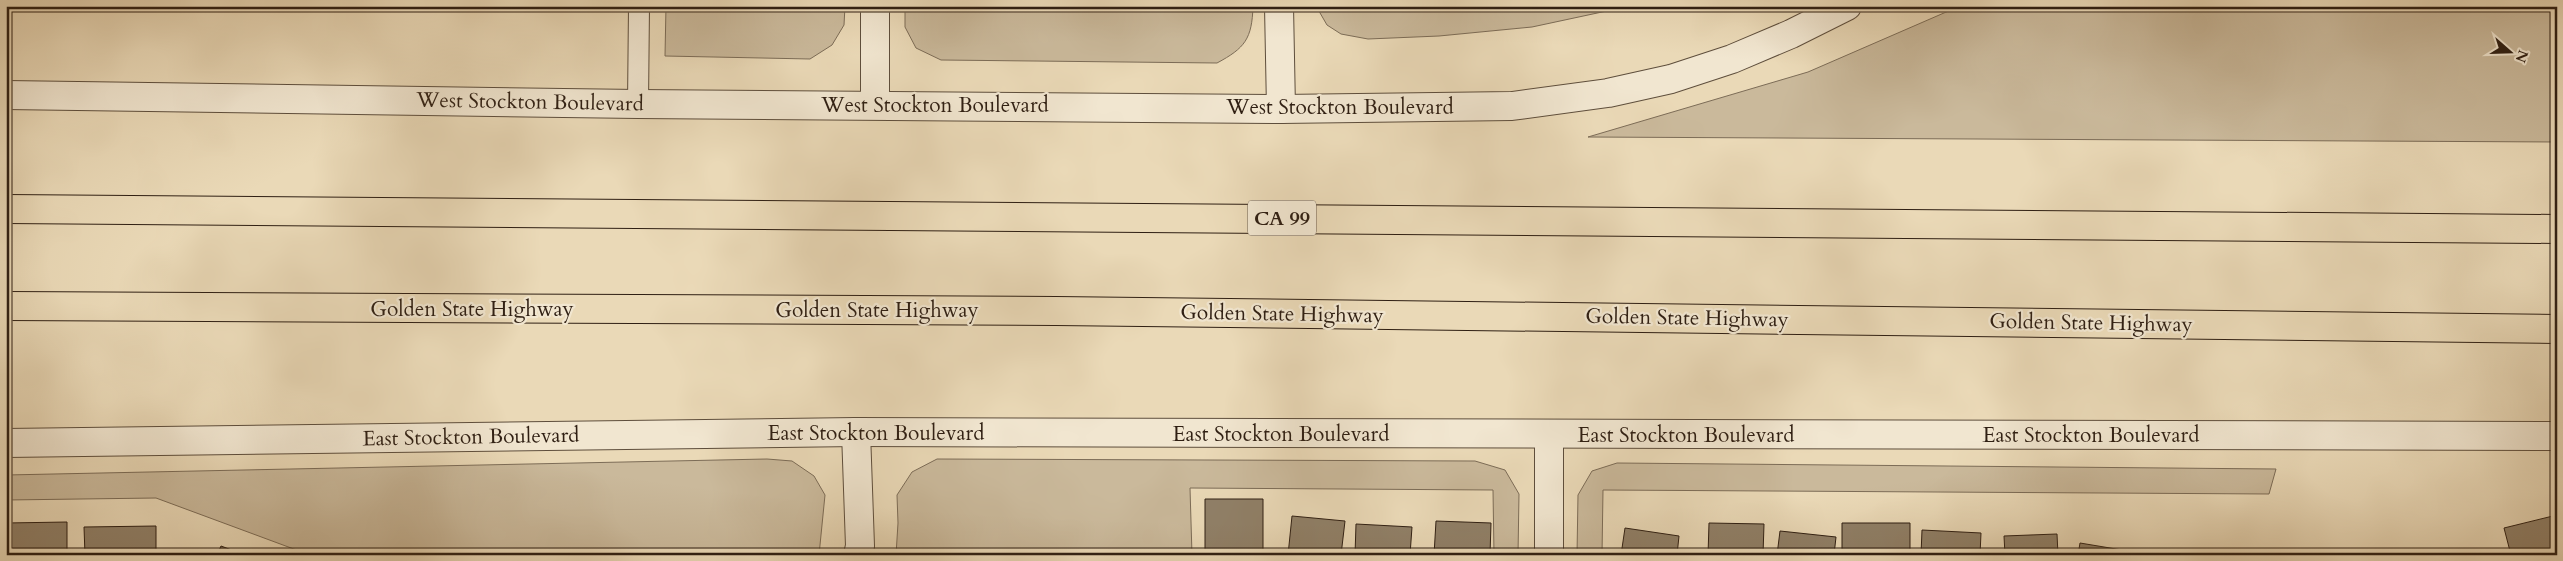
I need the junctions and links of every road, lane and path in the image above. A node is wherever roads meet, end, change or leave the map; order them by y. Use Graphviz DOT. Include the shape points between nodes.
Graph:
graph roads {
  1 [pos="639,6"];
  2 [pos="875,6"];
  3 [pos="1279,6"];
  4 [pos="1847,6"];
  5 [pos="6,95"];
  6 [pos="638,104"];
  7 [pos="875,104"];
  8 [pos="1280,108"];
  9 [pos="6,209"];
  10 [pos="2557,229"];
  11 [pos="6,306"];
  12 [pos="69,307"];
  13 [pos="6,310"];
  14 [pos="2557,329"];
  15 [pos="856,432"];
  16 [pos="1549,434"];
  17 [pos="2557,436"];
  18 [pos="6,443"];
  19 [pos="858,555"];
  20 [pos="1549,555"];
  1 -- 6 [label="lane"];
  2 -- 7 [label="street"];
  3 -- 8 [label="street"];
  4 -- 8 [label="street, West Stockton Boulevard" via="1732,59 1671,79 1608,93 1512,106"];
  5 -- 6 [label="street, West Stockton Boulevard"];
  6 -- 7 [label="street, West Stockton Boulevard"];
  7 -- 8 [label="street, West Stockton Boulevard"];
  9 -- 10 [label="highway, CA 99"];
  11 -- 12 [label="highway, Golden State Highway"];
  12 -- 13 [label="highway"];
  12 -- 14 [label="highway, Golden State Highway" via="1066,311"];
  15 -- 16 [label="street, East Stockton Boulevard"];
  15 -- 18 [label="street, East Stockton Boulevard"];
  15 -- 19 [label="street"];
  16 -- 17 [label="street, East Stockton Boulevard"];
  16 -- 20 [label="street"];
}
